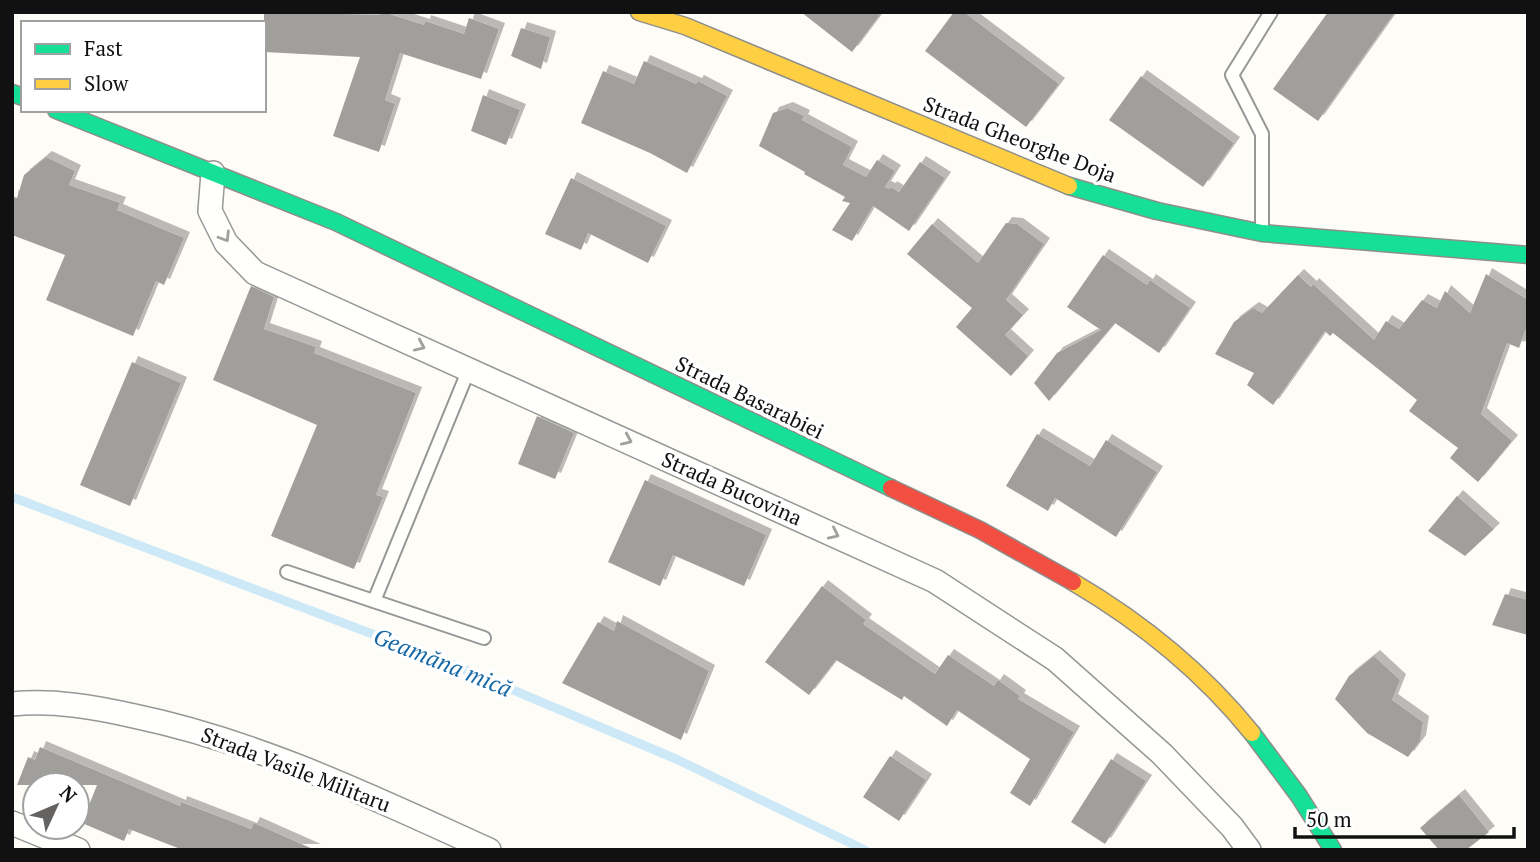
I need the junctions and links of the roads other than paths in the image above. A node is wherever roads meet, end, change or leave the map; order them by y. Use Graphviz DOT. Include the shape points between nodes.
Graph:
graph roads {
  1 [pos="639,12"];
  2 [pos="1271,12"];
  3 [pos="690,19"];
  4 [pos="61,112"];
  5 [pos="214,173"];
  6 [pos="1262,233"];
  7 [pos="1528,255"];
  8 [pos="469,369"];
  9 [pos="287,572"];
  10 [pos="374,601"];
  11 [pos="484,638"];
  12 [pos="12,704"];
  13 [pos="12,823"];
  14 [pos="78,850"];
  15 [pos="489,850"];
  16 [pos="1249,850"];
  17 [pos="1333,850"];
  1 -- 3 [label="main road, Strada Gheorghe Doja"];
  2 -- 6 [label="lane" via="1232,75 1262,134"];
  3 -- 6 [label="main road, Strada Gheorghe Doja" via="1070,186 1157,211"];
  4 -- 5 [label="main road, Strada Basarabiei"];
  5 -- 8 [label="street, Strada Bucovina, one-way" via="210,211 226,243 255,273"];
  5 -- 17 [label="main road, Strada Basarabiei" via="336,222 1059,572 1174,652 1243,720 1300,794"];
  6 -- 7 [label="main road, Strada Gheorghe Doja"];
  8 -- 10 [label="lane"];
  8 -- 16 [label="street, Strada Bucovina, one-way" via="935,581 1055,659 1162,754"];
  9 -- 10 [label="lane"];
  10 -- 11 [label="lane"];
  12 -- 15 [label="street, Strada Vasile Militaru" via="37,701 92,707 182,726 274,756"];
  13 -- 14 [label="street"];
}
